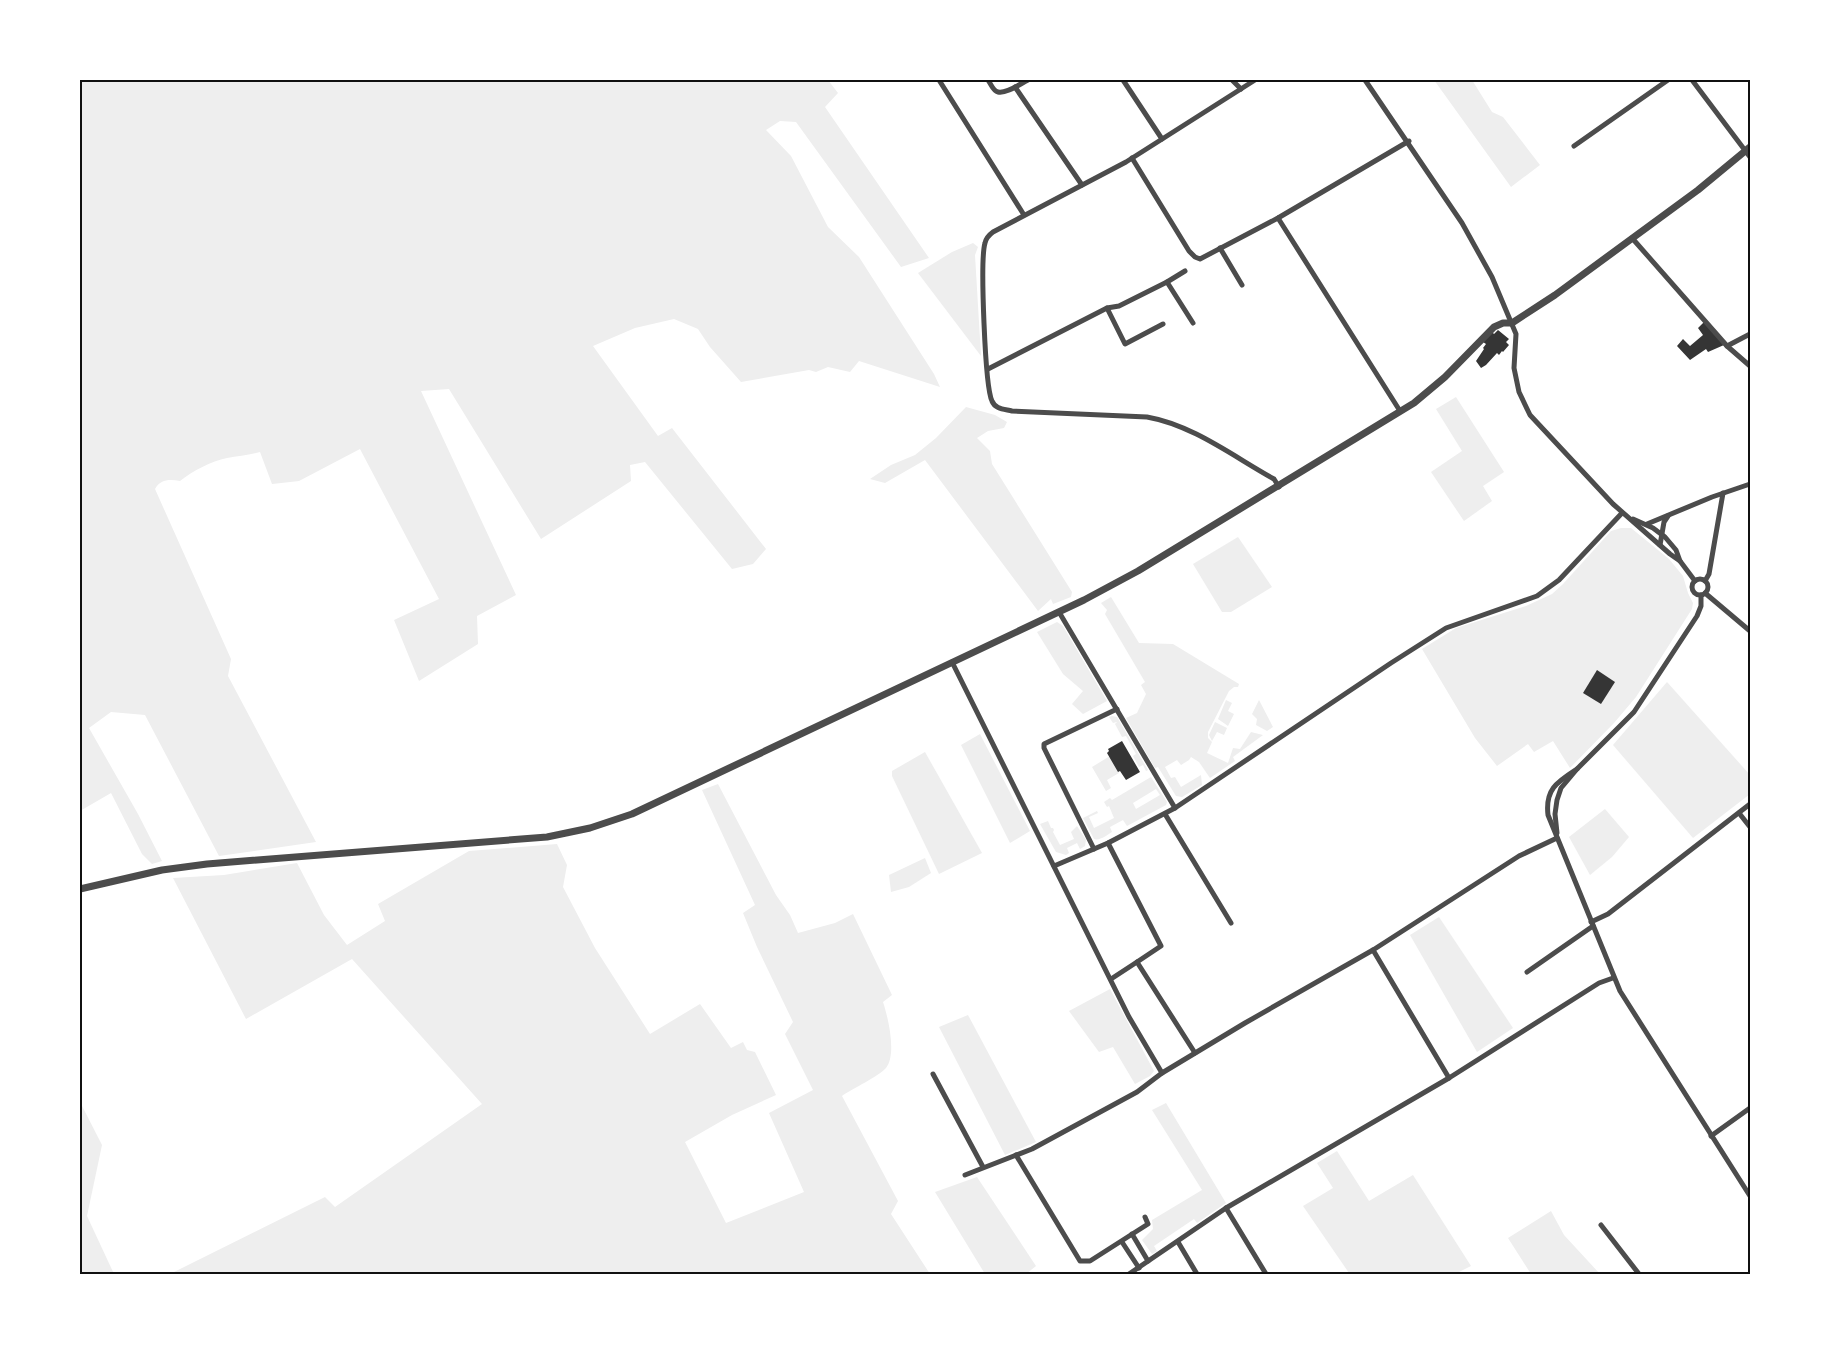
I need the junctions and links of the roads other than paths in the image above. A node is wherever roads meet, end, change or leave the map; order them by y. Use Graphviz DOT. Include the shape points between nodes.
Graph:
graph roads {
  1 [pos="939,80"];
  2 [pos="988,80"];
  3 [pos="1028,80"];
  4 [pos="1123,80"];
  5 [pos="1232,80"];
  6 [pos="1255,80"];
  7 [pos="1365,80"];
  8 [pos="1668,80"];
  9 [pos="1692,80"];
  10 [pos="1015,87"];
  11 [pos="1241,89"];
  12 [pos="1162,139"];
  13 [pos="1409,141"];
  14 [pos="1574,146"];
  15 [pos="1749,152"];
  16 [pos="1132,158"];
  17 [pos="1082,185"];
  18 [pos="1024,215"];
  19 [pos="1278,218"];
  20 [pos="1632,238"];
  21 [pos="1220,248"];
  22 [pos="1185,271"];
  23 [pos="1167,282"];
  24 [pos="1242,285"];
  25 [pos="1107,308"];
  26 [pos="1192,323"];
  27 [pos="1512,323"];
  28 [pos="1163,324"];
  29 [pos="1750,334"];
  30 [pos="1726,346"];
  31 [pos="1750,366"];
  32 [pos="988,369"];
  33 [pos="1400,411"];
  34 [pos="1750,484"];
  35 [pos="1279,487"];
  36 [pos="1723,493"];
  37 [pos="1622,513"];
  38 [pos="1670,513"];
  39 [pos="1631,519"];
  40 [pos="1647,524"];
  41 [pos="1661,534"];
  42 [pos="1660,545"];
  43 [pos="1680,561"];
  44 [pos="1695,581"];
  45 [pos="1705,581"];
  46 [pos="1703,594"];
  47 [pos="1059,612"];
  48 [pos="1750,631"];
  49 [pos="952,662"];
  50 [pos="1117,709"];
  51 [pos="1750,804"];
  52 [pos="1175,808"];
  53 [pos="1739,813"];
  54 [pos="1165,814"];
  55 [pos="1750,827"];
  56 [pos="1557,838"];
  57 [pos="1108,843"];
  58 [pos="1094,849"];
  59 [pos="1054,866"];
  60 [pos="80,889"];
  61 [pos="1231,923"];
  62 [pos="1592,924"];
  63 [pos="1373,950"];
  64 [pos="1137,962"];
  65 [pos="1527,972"];
  66 [pos="1613,978"];
  67 [pos="1111,979"];
  68 [pos="1195,1053"];
  69 [pos="1162,1073"];
  70 [pos="933,1074"];
  71 [pos="1449,1078"];
  72 [pos="1750,1108"];
  73 [pos="1711,1136"];
  74 [pos="1016,1155"];
  75 [pos="983,1167"];
  76 [pos="965,1175"];
  77 [pos="1750,1196"];
  78 [pos="1226,1208"];
  79 [pos="1145,1217"];
  80 [pos="1601,1224"];
  81 [pos="1132,1234"];
  82 [pos="1122,1242"];
  83 [pos="1178,1242"];
  84 [pos="1148,1261"];
  85 [pos="1139,1268"];
  86 [pos="1130,1275"];
  87 [pos="1197,1275"];
  88 [pos="1266,1275"];
  89 [pos="1639,1275"];
  1 -- 18 [label="street"];
  2 -- 10 [label="street" via="1000,93"];
  3 -- 10 [label="street"];
  4 -- 12 [label="street"];
  5 -- 11 [label="street"];
  6 -- 11 [label="street"];
  7 -- 13 [label="street"];
  8 -- 14 [label="street"];
  9 -- 15 [label="street"];
  10 -- 17 [label="street"];
  11 -- 12 [label="street"];
  12 -- 16 [label="street"];
  13 -- 19 [label="street"];
  13 -- 27 [label="street" via="1474,242"];
  15 -- 20 [label="street"];
  16 -- 17 [label="street"];
  16 -- 21 [label="street" via="1189,251 1200,259"];
  17 -- 18 [label="street"];
  18 -- 32 [label="street" via="993,232 984,244"];
  19 -- 21 [label="street"];
  19 -- 33 [label="street"];
  20 -- 27 [label="street"];
  20 -- 30 [label="street"];
  21 -- 24 [label="street"];
  22 -- 23 [label="street"];
  23 -- 25 [label="street"];
  23 -- 26 [label="street"];
  25 -- 28 [label="street" via="1125,344"];
  25 -- 32 [label="street"];
  27 -- 33 [label="street" via="1494,327 1430,391"];
  27 -- 37 [label="street" via="1516,334 1514,368 1523,404"];
  29 -- 30 [label="street"];
  30 -- 31 [label="street"];
  32 -- 35 [label="street" via="993,403 999,408 1164,420 1274,479"];
  33 -- 35 [label="street"];
  34 -- 36 [label="street"];
  35 -- 47 [label="street" via="1098,594"];
  36 -- 38 [label="street"];
  36 -- 45 [label="street"];
  37 -- 39 [label="street"];
  37 -- 52 [label="street" via="1559,580 1536,596 1446,628"];
  38 -- 40 [label="street"];
  38 -- 41 [label="street"];
  39 -- 40 [label="street"];
  39 -- 42 [label="street"];
  40 -- 41 [label="street"];
  41 -- 42 [label="street"];
  41 -- 43 [label="street" via="1676,550"];
  42 -- 43 [label="street"];
  43 -- 44 [label="street"];
  44 -- 45 [label="street"];
  44 -- 46 [label="street" via="1692,590"];
  45 -- 46 [label="street" via="1708,587"];
  46 -- 48 [label="street"];
  46 -- 56 [label="street" via="1697,616 1634,712 1551,790 1548,815"];
  47 -- 49 [label="street"];
  47 -- 50 [label="street"];
  49 -- 59 [label="street"];
  49 -- 60 [label="street" via="647,807 590,828 532,839 207,864"];
  50 -- 52 [label="street"];
  50 -- 58 [label="street" via="1044,744"];
  51 -- 53 [label="street"];
  52 -- 54 [label="street"];
  53 -- 55 [label="street"];
  53 -- 62 [label="street"];
  54 -- 57 [label="street"];
  54 -- 61 [label="street"];
  56 -- 62 [label="street"];
  56 -- 63 [label="street" via="1520,856"];
  57 -- 58 [label="street"];
  57 -- 64 [label="street" via="1161,946"];
  58 -- 59 [label="street"];
  59 -- 67 [label="street"];
  62 -- 65 [label="street"];
  62 -- 66 [label="street"];
  63 -- 68 [label="street"];
  63 -- 71 [label="street"];
  64 -- 67 [label="street"];
  64 -- 68 [label="street"];
  66 -- 71 [label="street" via="1599,983"];
  66 -- 73 [label="street"];
  67 -- 69 [label="street"];
  68 -- 69 [label="street"];
  69 -- 74 [label="street" via="1077,1126"];
  70 -- 75 [label="street"];
  71 -- 78 [label="street"];
  72 -- 73 [label="street"];
  73 -- 77 [label="street"];
  74 -- 75 [label="street"];
  74 -- 82 [label="street" via="1080,1261 1090,1261"];
  75 -- 76 [label="street"];
  78 -- 83 [label="street"];
  78 -- 88 [label="street"];
  79 -- 81 [label="street" via="1148,1224"];
  80 -- 89 [label="street"];
  81 -- 82 [label="street"];
  81 -- 84 [label="street"];
  82 -- 85 [label="street"];
  83 -- 84 [label="street"];
  83 -- 87 [label="street"];
  84 -- 85 [label="street"];
  85 -- 86 [label="street"];
}
